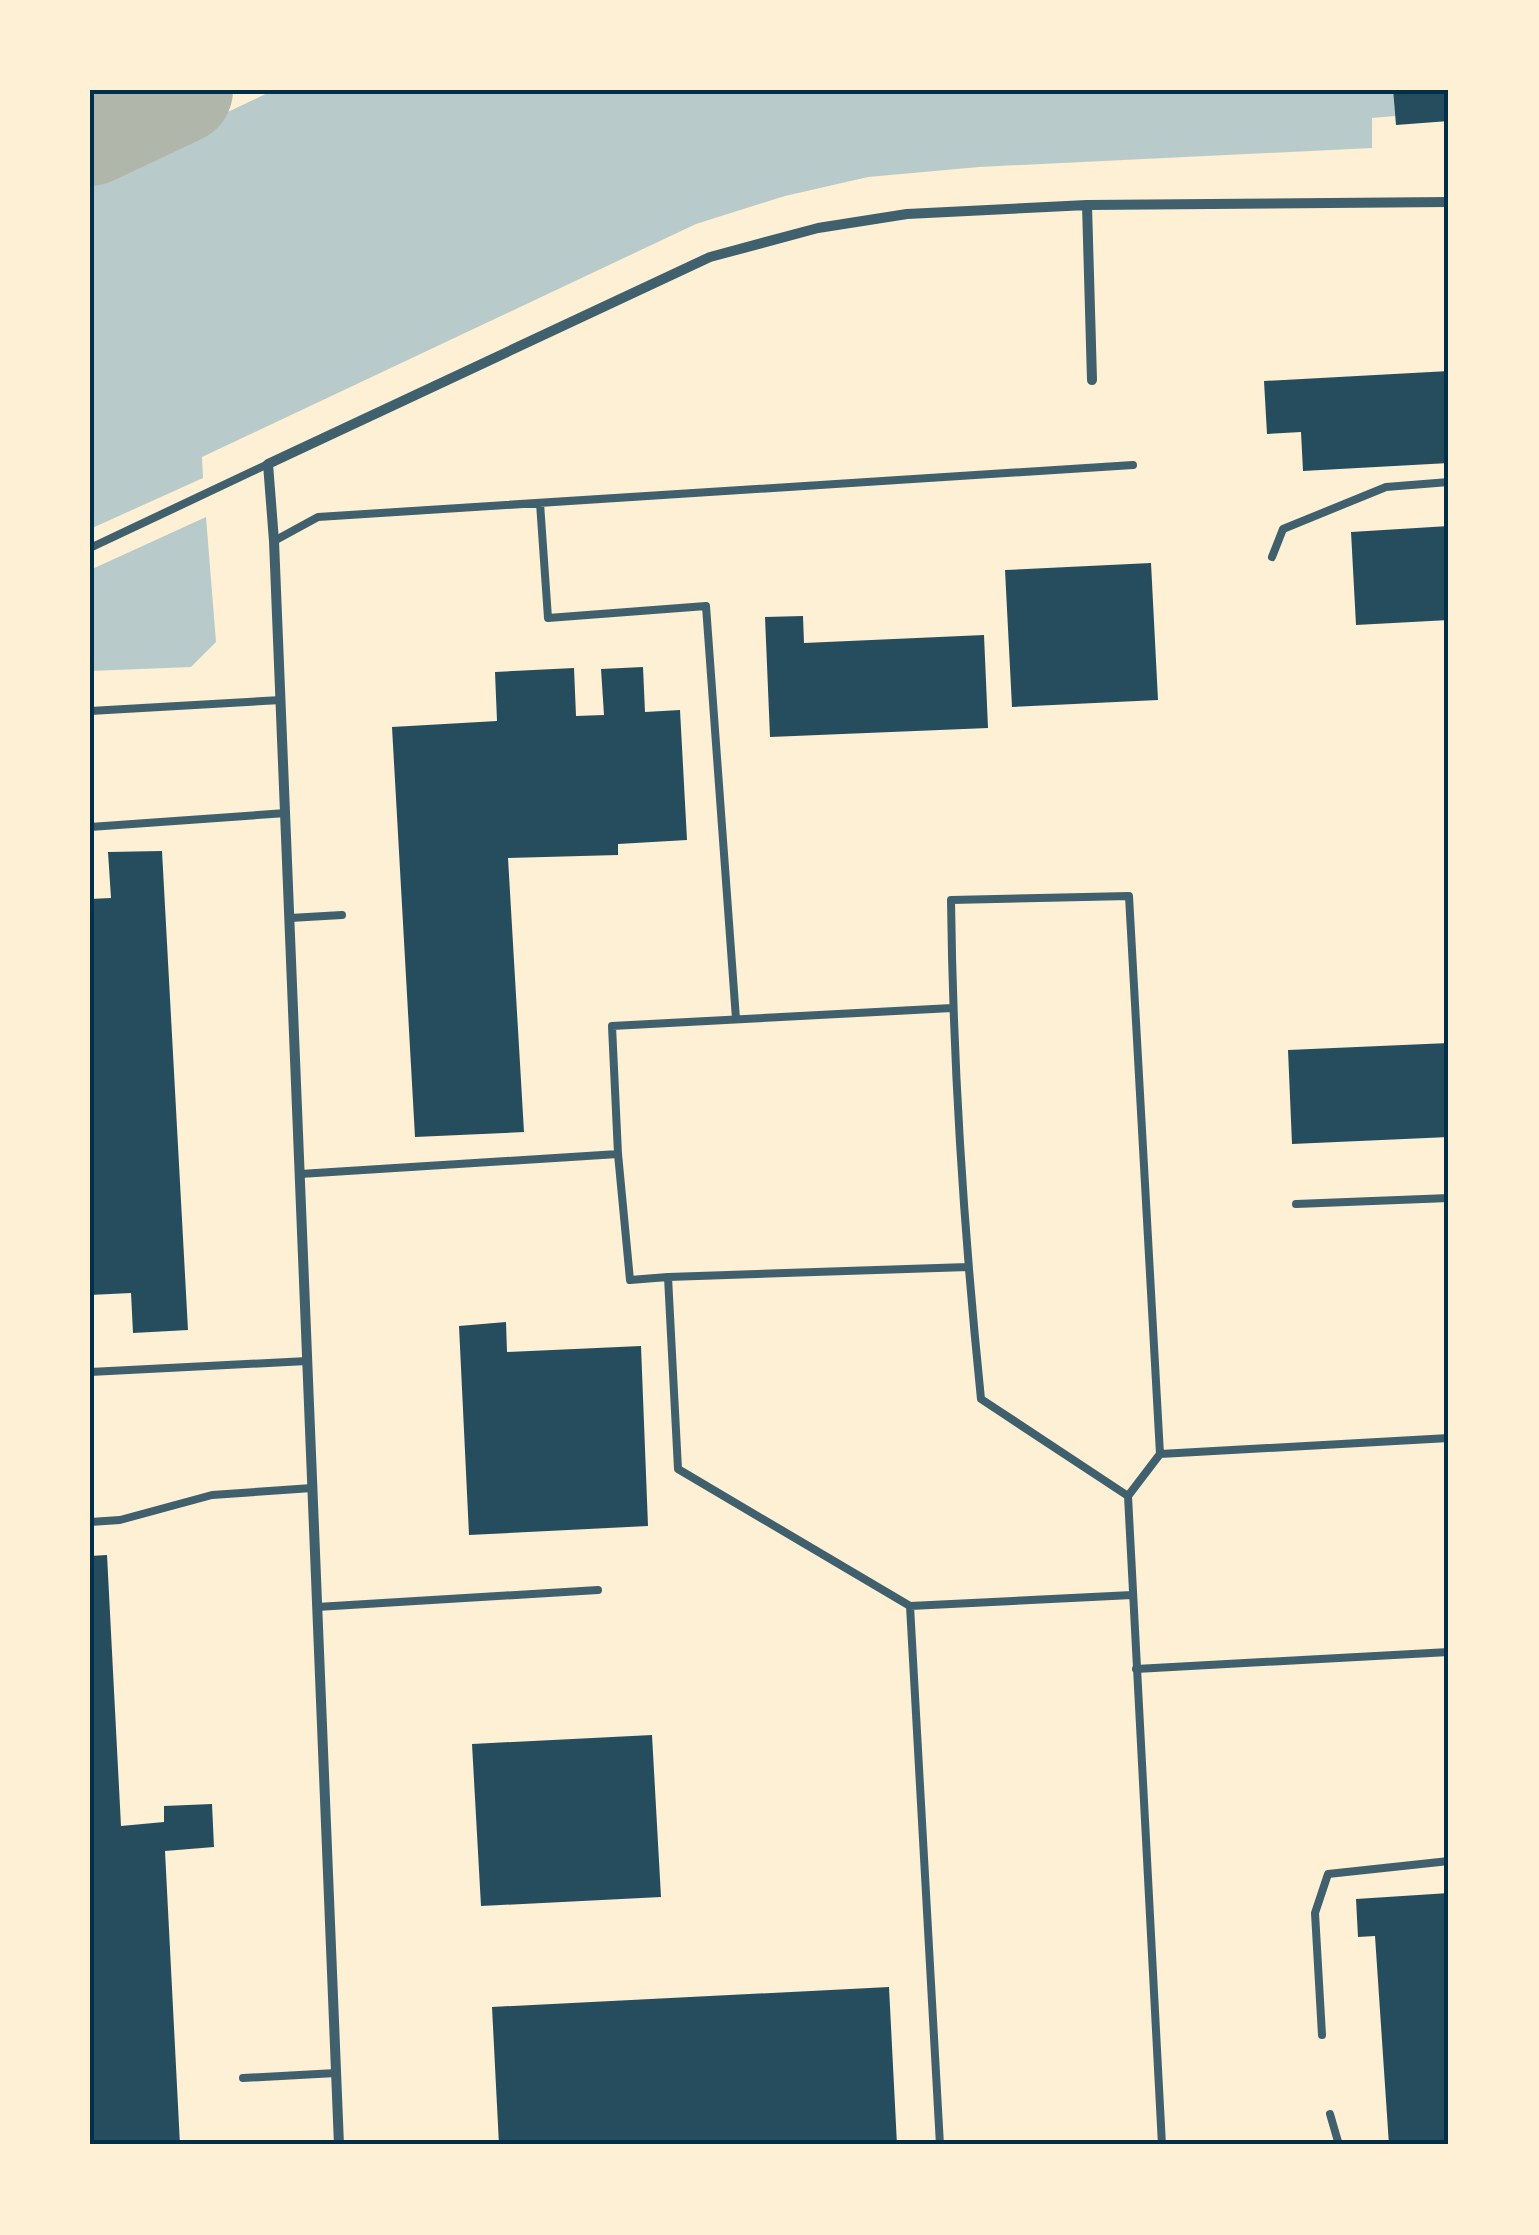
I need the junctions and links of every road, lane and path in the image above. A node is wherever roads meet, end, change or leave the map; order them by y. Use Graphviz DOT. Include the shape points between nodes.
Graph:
graph roads {
  1 [pos="1449,202"];
  2 [pos="1088,205"];
  3 [pos="1092,380"];
  4 [pos="268,464"];
  5 [pos="1133,465"];
  6 [pos="1449,482"];
  7 [pos="540,503"];
  8 [pos="274,541"];
  9 [pos="90,548"];
  10 [pos="1272,557"];
  11 [pos="281,700"];
  12 [pos="90,712"];
  13 [pos="286,813"];
  14 [pos="90,827"];
  15 [pos="342,916"];
  16 [pos="290,918"];
  17 [pos="952,1008"];
  18 [pos="736,1018"];
  19 [pos="618,1154"];
  20 [pos="300,1174"];
  21 [pos="1449,1198"];
  22 [pos="1296,1204"];
  23 [pos="968,1266"];
  24 [pos="668,1277"];
  25 [pos="307,1361"];
  26 [pos="90,1372"];
  27 [pos="1449,1438"];
  28 [pos="1160,1454"];
  29 [pos="312,1488"];
  30 [pos="1128,1496"];
  31 [pos="90,1522"];
  32 [pos="598,1590"];
  33 [pos="1132,1595"];
  34 [pos="910,1606"];
  35 [pos="317,1607"];
  36 [pos="1449,1652"];
  37 [pos="1136,1669"];
  38 [pos="1449,1862"];
  39 [pos="1322,2036"];
  40 [pos="336,2073"];
  41 [pos="243,2078"];
  42 [pos="1330,2114"];
  43 [pos="339,2145"];
  44 [pos="940,2145"];
  45 [pos="1162,2145"];
  46 [pos="1339,2145"];
  1 -- 2 [label="street"];
  2 -- 3 [label="street"];
  2 -- 4 [label="street" via="907,214 818,228 710,257"];
  4 -- 8 [label="street"];
  4 -- 9 [label="lane"];
  5 -- 7 [label="lane"];
  6 -- 10 [label="lane" via="1386,487 1283,530"];
  7 -- 8 [label="lane" via="318,517"];
  7 -- 18 [label="lane" via="548,618 706,606"];
  8 -- 11 [label="street"];
  11 -- 12 [label="lane"];
  11 -- 13 [label="street"];
  13 -- 14 [label="lane"];
  13 -- 16 [label="street"];
  15 -- 16 [label="lane"];
  16 -- 20 [label="street"];
  17 -- 18 [label="lane"];
  17 -- 23 [label="lane"];
  17 -- 28 [label="lane" via="951,900 1128,896"];
  18 -- 19 [label="lane" via="612,1026"];
  19 -- 20 [label="lane"];
  19 -- 24 [label="lane" via="630,1280"];
  20 -- 25 [label="street"];
  21 -- 22 [label="lane"];
  23 -- 24 [label="lane"];
  23 -- 30 [label="lane" via="981,1399"];
  24 -- 34 [label="lane" via="678,1468"];
  25 -- 26 [label="lane"];
  25 -- 29 [label="street"];
  27 -- 28 [label="lane"];
  28 -- 30 [label="lane"];
  29 -- 31 [label="lane" via="212,1495"];
  29 -- 35 [label="street"];
  30 -- 33 [label="lane"];
  32 -- 35 [label="lane"];
  33 -- 34 [label="lane"];
  33 -- 37 [label="lane"];
  34 -- 44 [label="lane"];
  35 -- 40 [label="street"];
  36 -- 37 [label="lane"];
  37 -- 45 [label="lane"];
  38 -- 39 [label="lane" via="1328,1874 1315,1913"];
  40 -- 41 [label="lane"];
  40 -- 43 [label="street"];
  42 -- 46 [label="lane"];
}
